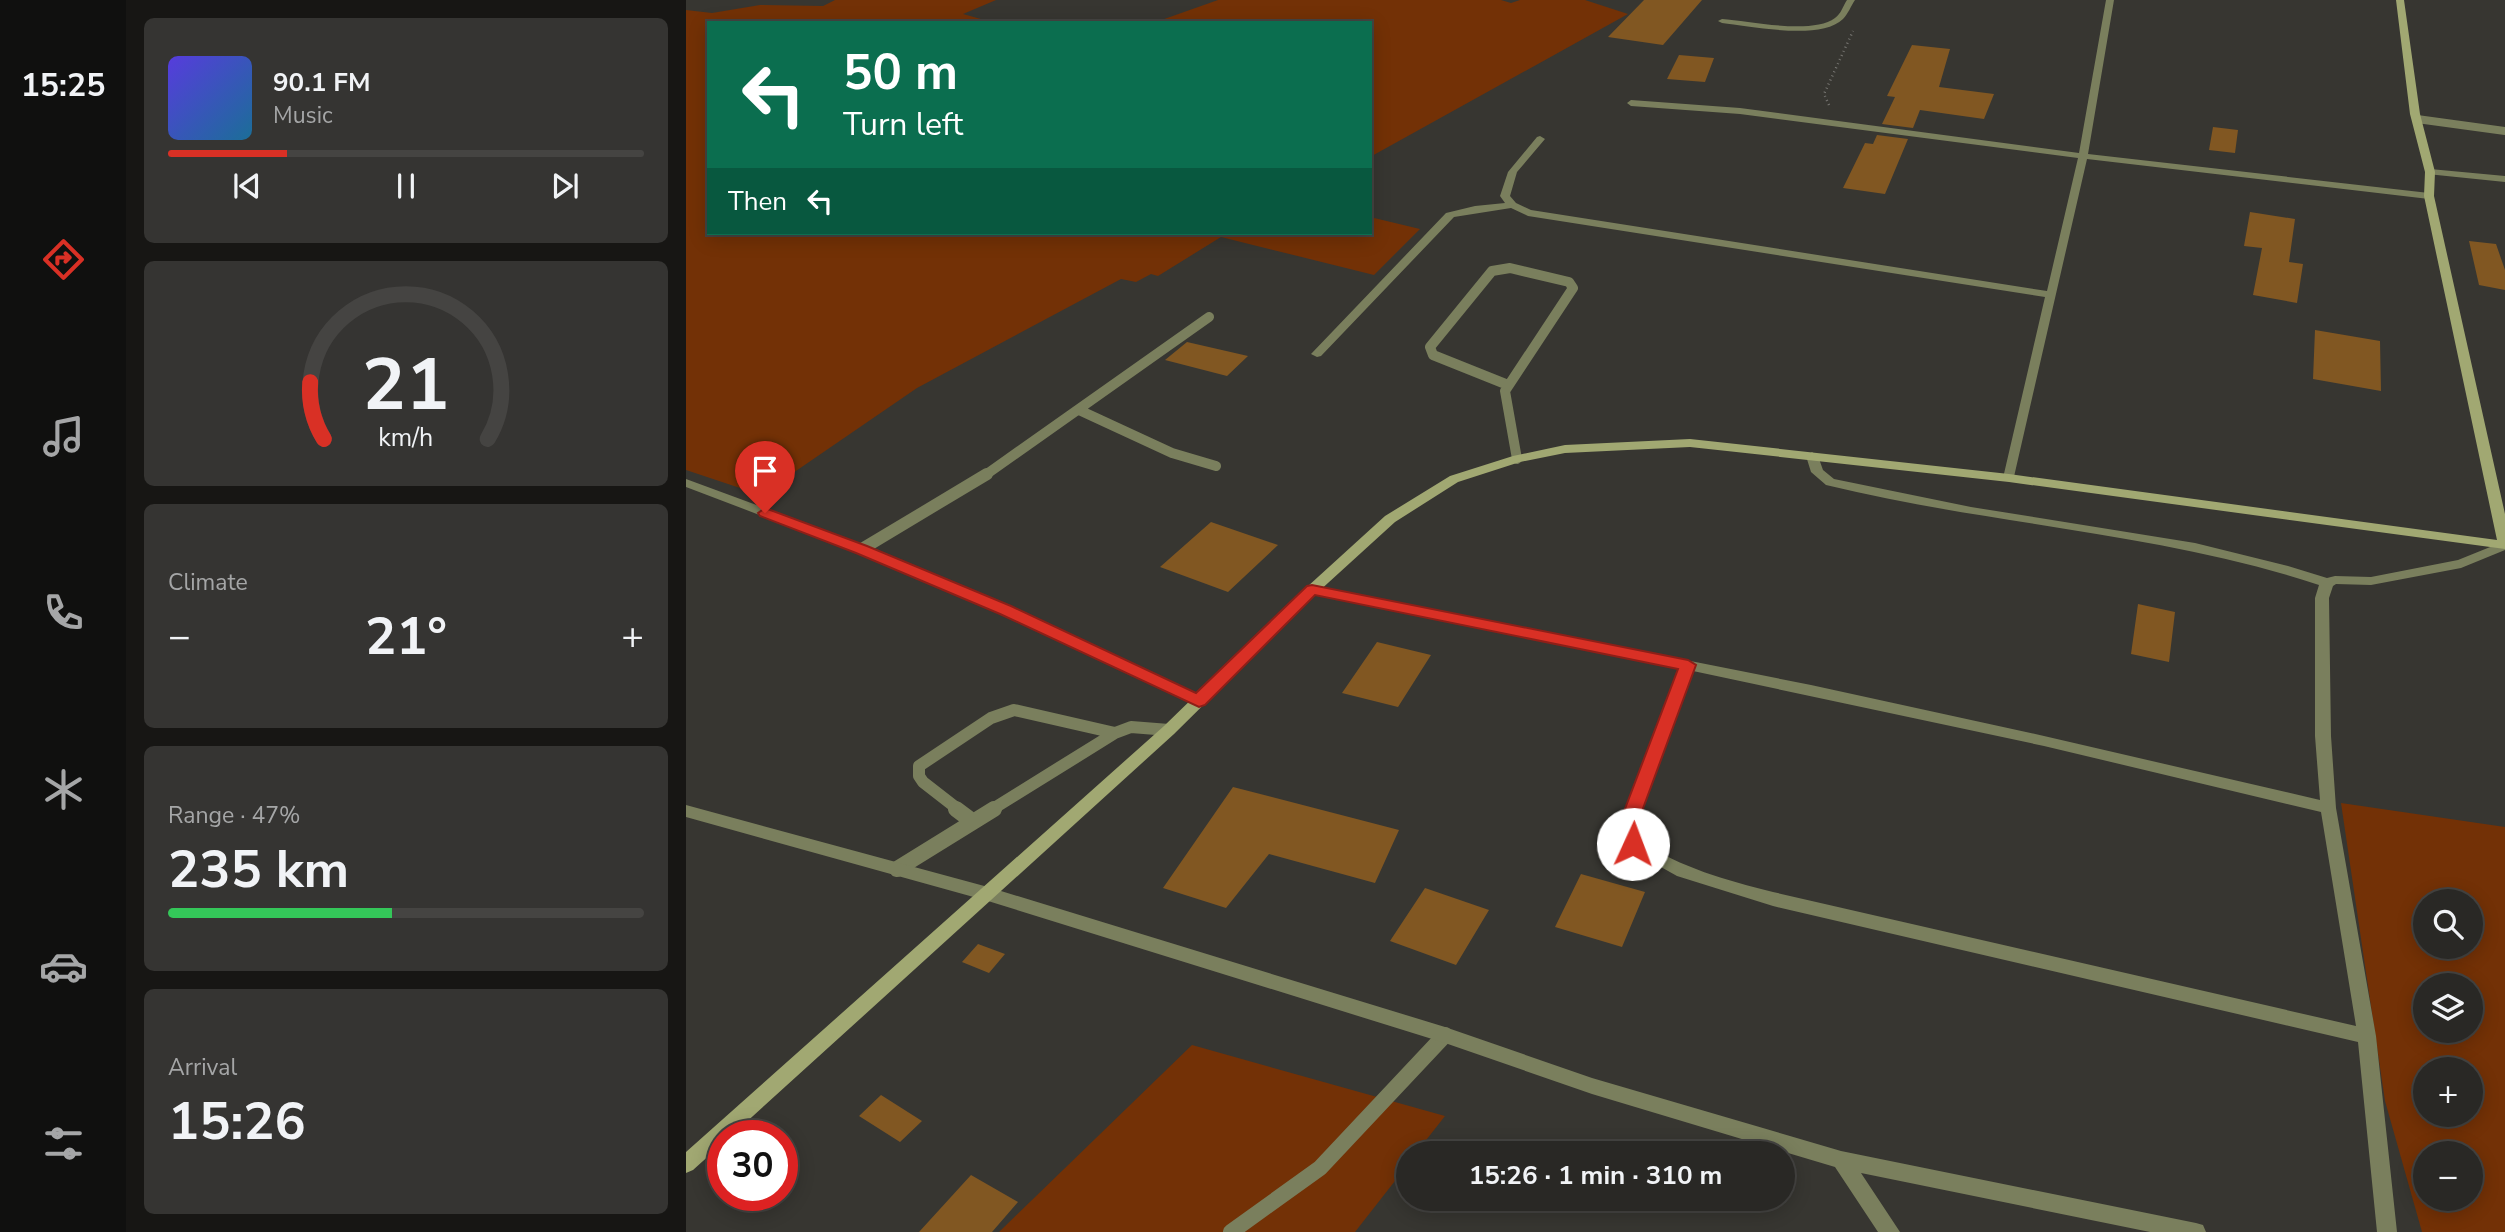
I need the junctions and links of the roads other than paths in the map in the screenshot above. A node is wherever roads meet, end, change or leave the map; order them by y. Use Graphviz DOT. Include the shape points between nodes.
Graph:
graph roads {
  1 [pos="1851,0"];
  2 [pos="2110,0"];
  3 [pos="2400,0"];
  4 [pos="1722,20"];
  5 [pos="1631,103"];
  6 [pos="2417,119"];
  7 [pos="2505,131"];
  8 [pos="1540,139"];
  9 [pos="2083,156"];
  10 [pos="2430,172"];
  11 [pos="2505,179"];
  12 [pos="2429,195"];
  13 [pos="1512,205"];
  14 [pos="2051,295"];
  15 [pos="1209,317"];
  16 [pos="1317,354"];
  17 [pos="1508,385"];
  18 [pos="1079,410"];
  19 [pos="1812,456"];
  20 [pos="1517,460"];
  21 [pos="1216,466"];
  22 [pos="2009,478"];
  23 [pos="686,483"];
  24 [pos="2505,545"];
  25 [pos="862,549"];
  26 [pos="2327,583"];
  27 [pos="1312,590"];
  28 [pos="1688,665"];
  29 [pos="1199,701"];
  30 [pos="1169,730"];
  31 [pos="1115,733"];
  32 [pos="2328,808"];
  33 [pos="686,811"];
  34 [pos="972,821"];
  35 [pos="897,869"];
  36 [pos="988,894"];
  37 [pos="1445,1035"];
  38 [pos="2367,1036"];
  39 [pos="1841,1160"];
  40 [pos="686,1164"];
  41 [pos="1231,1232"];
  42 [pos="1890,1232"];
  43 [pos="2196,1232"];
  44 [pos="2387,1232"];
  1 -- 4 [label="street" via="1839,19 1825,27"];
  2 -- 9 [label="street"];
  3 -- 6 [label="street"];
  5 -- 9 [label="street" via="1740,111"];
  6 -- 7 [label="lane"];
  6 -- 10 [label="street"];
  8 -- 13 [label="street" via="1506,185 1505,196"];
  9 -- 12 [label="street"];
  9 -- 14 [label="street"];
  10 -- 11 [label="street"];
  10 -- 12 [label="street"];
  12 -- 24 [label="street"];
  13 -- 14 [label="street" via="1528,213"];
  13 -- 16 [label="street" via="1450,215"];
  14 -- 22 [label="street"];
  15 -- 18 [label="lane"];
  17 -- 17 [label="lane" via="1564,304 1573,288 1569,282 1510,268 1492,271 1430,347 1433,355"];
  17 -- 20 [label="lane" via="1505,401"];
  18 -- 21 [label="lane" via="1172,453"];
  18 -- 25 [label="lane" via="981,478"];
  19 -- 20 [label="street" via="1690,443 1565,449"];
  19 -- 22 [label="street"];
  19 -- 26 [label="street" via="1817,472 1830,482 1972,512 2179,543"];
  20 -- 27 [label="street" via="1454,479 1390,519"];
  22 -- 24 [label="street"];
  23 -- 25 [label="street"];
  24 -- 26 [label="street" via="2461,564"];
  25 -- 29 [label="street"];
  26 -- 32 [label="street" via="2322,598"];
  27 -- 28 [label="street"];
  27 -- 29 [label="street"];
  28 -- 32 [label="street"];
  28 -- 38 [label="street" via="1629,822 1633,844 1652,859 1683,873 1773,899"];
  29 -- 30 [label="street"];
  30 -- 31 [label="lane" via="1131,727"];
  30 -- 36 [label="street"];
  31 -- 34 [label="lane"];
  31 -- 34 [label="lane" via="1014,710 991,718 919,766 923,782"];
  32 -- 38 [label="street"];
  33 -- 35 [label="street"];
  34 -- 35 [label="lane"];
  35 -- 36 [label="street"];
  36 -- 37 [label="street"];
  36 -- 40 [label="street"];
  37 -- 39 [label="street" via="1592,1086"];
  37 -- 41 [label="lane" via="1320,1168"];
  38 -- 44 [label="street"];
  39 -- 42 [label="street"];
  39 -- 43 [label="street"];
}
